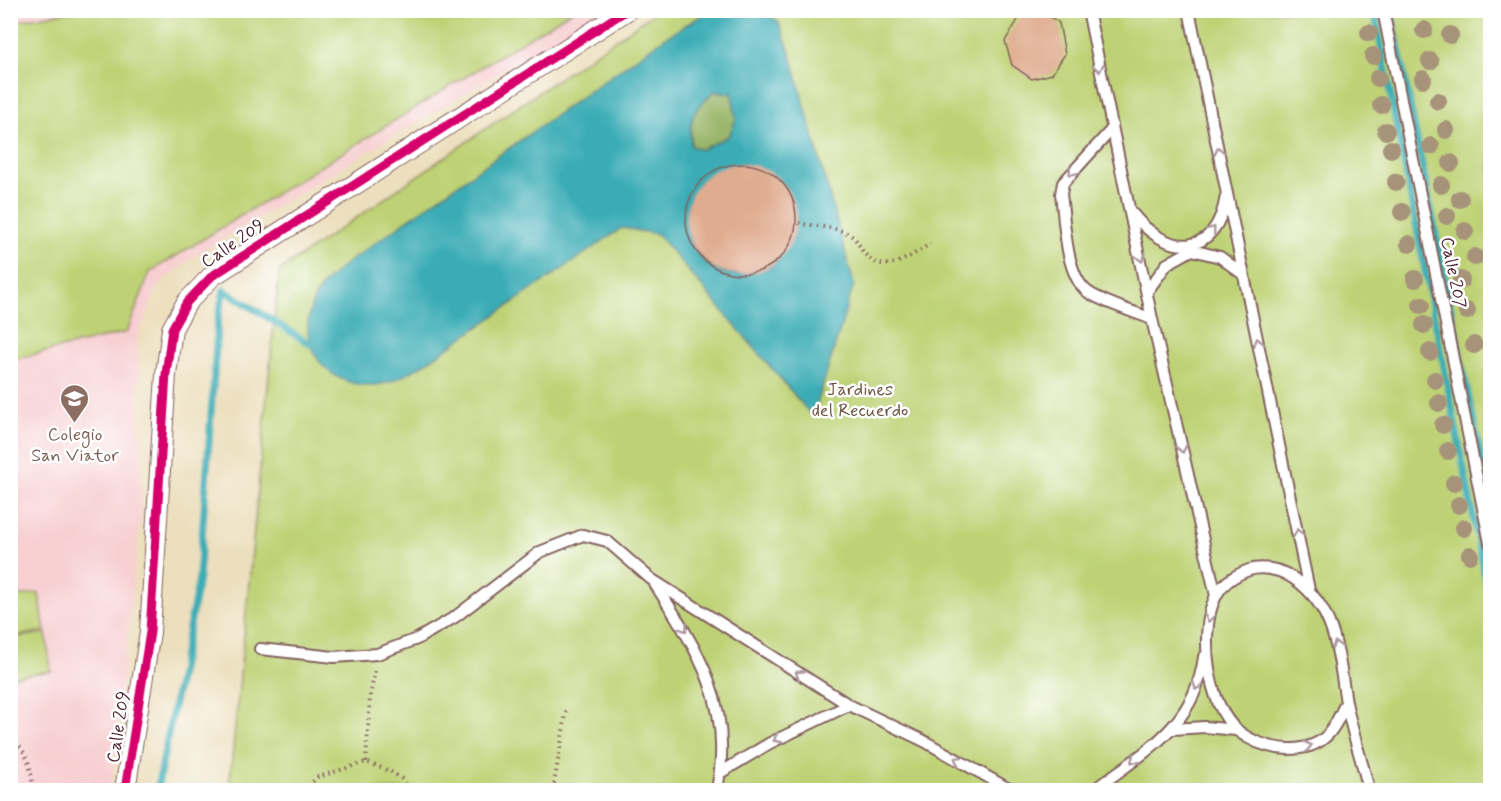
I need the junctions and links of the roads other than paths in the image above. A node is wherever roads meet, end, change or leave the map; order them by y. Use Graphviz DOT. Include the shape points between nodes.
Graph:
graph roads {
  1 [pos="627,10"];
  2 [pos="1088,10"];
  3 [pos="1189,10"];
  4 [pos="1383,10"];
  5 [pos="1112,129"];
  6 [pos="1227,189"];
  7 [pos="1130,211"];
  8 [pos="1245,276"];
  9 [pos="1148,290"];
  10 [pos="1152,319"];
  11 [pos="1491,543"];
  12 [pos="651,579"];
  13 [pos="1310,591"];
  14 [pos="1216,596"];
  15 [pos="1206,639"];
  16 [pos="260,649"];
  17 [pos="1346,702"];
  18 [pos="849,705"];
  19 [pos="1173,729"];
  20 [pos="1236,730"];
  21 [pos="720,773"];
  22 [pos="125,790"];
  23 [pos="717,790"];
  24 [pos="1009,790"];
  25 [pos="1022,790"];
  26 [pos="1094,790"];
  27 [pos="1369,790"];
  1 -- 22 [label="street, Calle 209" via="212,276 187,302 172,330 169,352 150,633"];
  2 -- 5 [label="lane, one-way"];
  6 -- 3 [label="lane, one-way"];
  4 -- 11 [label="lane, Calle 207"];
  5 -- 7 [label="lane"];
  5 -- 10 [label="lane, one-way" via="1063,183 1061,194 1072,270 1090,294"];
  7 -- 6 [label="lane, one-way" via="1159,239 1173,245 1190,244 1206,238 1216,226 1224,212"];
  6 -- 8 [label="lane"];
  7 -- 9 [label="lane, one-way"];
  8 -- 9 [label="lane" via="1220,257 1192,250 1167,264"];
  13 -- 8 [label="lane, one-way"];
  9 -- 10 [label="lane"];
  10 -- 14 [label="lane, one-way"];
  12 -- 16 [label="lane" via="607,541 582,535 540,552 455,617 417,639 377,654 334,657"];
  18 -- 12 [label="lane, one-way"];
  12 -- 21 [label="lane, one-way" via="693,642 718,704"];
  13 -- 14 [label="lane" via="1281,572 1253,568 1237,574"];
  17 -- 13 [label="lane, one-way" via="1338,646 1326,614"];
  14 -- 15 [label="lane, one-way"];
  15 -- 19 [label="lane, one-way" via="1197,688"];
  15 -- 20 [label="lane" via="1216,695"];
  20 -- 17 [label="lane, one-way" via="1275,748 1309,746 1320,743 1335,728"];
  17 -- 27 [label="lane"];
  18 -- 21 [label="lane, one-way" via="770,743"];
  24 -- 18 [label="lane, one-way" via="924,741"];
  19 -- 20 [label="lane"];
  19 -- 26 [label="lane, one-way"];
  21 -- 23 [label="lane"];
  24 -- 25 [label="lane"];
}
